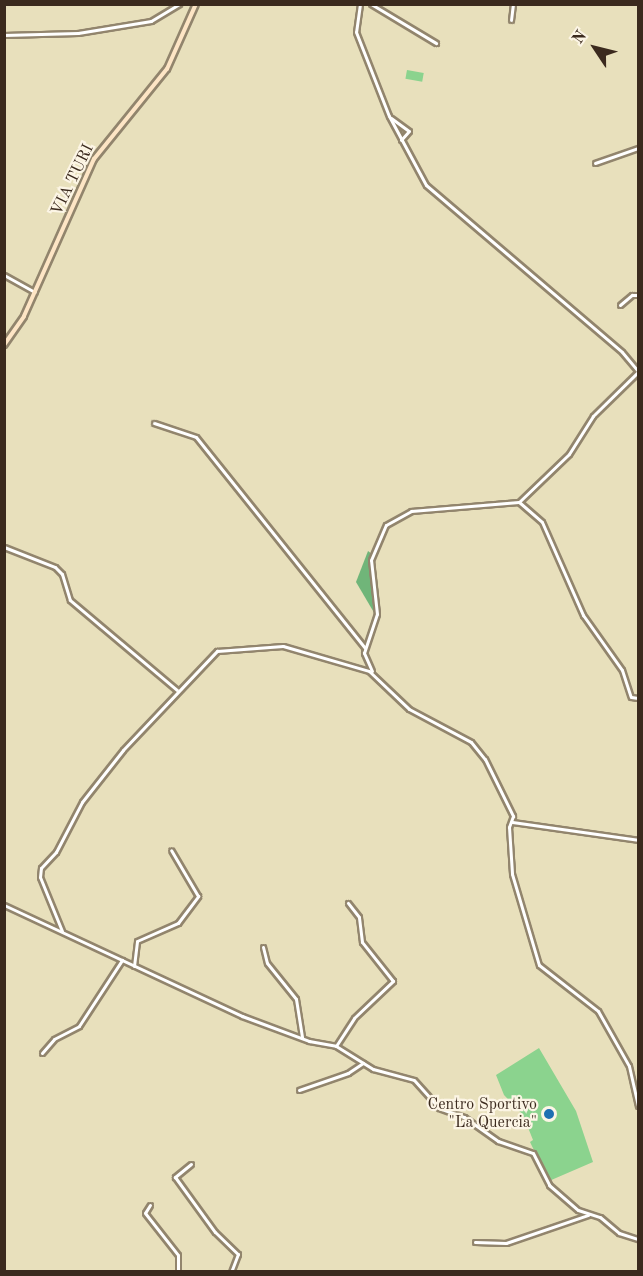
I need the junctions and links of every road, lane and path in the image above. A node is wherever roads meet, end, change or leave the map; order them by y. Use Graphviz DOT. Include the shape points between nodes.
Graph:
graph roads {
  1 [pos="179,4"];
  2 [pos="196,4"];
  3 [pos="360,4"];
  4 [pos="371,4"];
  5 [pos="513,4"];
  6 [pos="511,20"];
  7 [pos="4,35"];
  8 [pos="436,43"];
  9 [pos="389,116"];
  10 [pos="401,140"];
  11 [pos="639,148"];
  12 [pos="595,163"];
  13 [pos="4,275"];
  14 [pos="35,292"];
  15 [pos="639,295"];
  16 [pos="620,305"];
  17 [pos="4,345"];
  18 [pos="639,371"];
  19 [pos="154,423"];
  20 [pos="519,501"];
  21 [pos="4,547"];
  22 [pos="365,648"];
  23 [pos="373,672"];
  24 [pos="177,690"];
  25 [pos="639,698"];
  26 [pos="512,822"];
  27 [pos="639,840"];
  28 [pos="171,850"];
  29 [pos="348,903"];
  30 [pos="4,904"];
  31 [pos="62,932"];
  32 [pos="263,946"];
  33 [pos="122,960"];
  34 [pos="134,966"];
  35 [pos="302,1038"];
  36 [pos="336,1046"];
  37 [pos="42,1053"];
  38 [pos="363,1063"];
  39 [pos="299,1090"];
  40 [pos="639,1106"];
  41 [pos="191,1164"];
  42 [pos="150,1205"];
  43 [pos="588,1215"];
  44 [pos="639,1239"];
  45 [pos="475,1242"];
  46 [pos="178,1272"];
  47 [pos="231,1272"];
  1 -- 7 [label="street" via="153,21 78,33"];
  2 -- 14 [label="main road, VIA TURI" via="167,69 94,159"];
  3 -- 9 [label="street" via="356,32"];
  4 -- 8 [label="street"];
  5 -- 6 [label="street"];
  9 -- 10 [label="street"];
  9 -- 10 [label="street" via="409,131"];
  10 -- 18 [label="street" via="426,185 622,352"];
  11 -- 12 [label="street"];
  13 -- 14 [label="street"];
  14 -- 17 [label="main road, VIA TURI" via="18,329"];
  15 -- 16 [label="street" via="632,295"];
  18 -- 20 [label="street" via="593,416 569,454"];
  19 -- 22 [label="street" via="196,437"];
  20 -- 22 [label="street" via="444,505 404,512 391,520 372,554 376,614"];
  20 -- 25 [label="street" via="542,522 583,615 622,670 631,697"];
  21 -- 24 [label="street" via="55,567 62,574 70,600"];
  22 -- 23 [label="street"];
  23 -- 24 [label="street" via="290,647 237,652 224,648"];
  23 -- 26 [label="street" via="388,693 409,709 477,749 512,809"];
  24 -- 31 [label="street" via="85,798 56,852 40,870"];
  26 -- 27 [label="street"];
  26 -- 40 [label="street" via="512,874 539,965 598,1011 629,1066"];
  28 -- 34 [label="street" via="198,896 178,923 137,941"];
  29 -- 36 [label="street" via="358,917 363,942 393,981 360,1011"];
  30 -- 31 [label="street"];
  31 -- 33 [label="street"];
  32 -- 35 [label="street" via="267,963 296,999"];
  33 -- 34 [label="street"];
  33 -- 37 [label="street" via="79,1026 54,1039"];
  34 -- 35 [label="street" via="242,1016"];
  35 -- 36 [label="street"];
  36 -- 38 [label="street"];
  38 -- 39 [label="street" via="348,1073"];
  38 -- 43 [label="street" via="414,1080 440,1108 464,1117 498,1141 533,1153 549,1185"];
  41 -- 47 [label="street" via="175,1177 215,1232 237,1254"];
  42 -- 46 [label="street" via="146,1213 178,1255"];
  43 -- 44 [label="street" via="602,1219 622,1235"];
  43 -- 45 [label="street" via="506,1243"];
}
